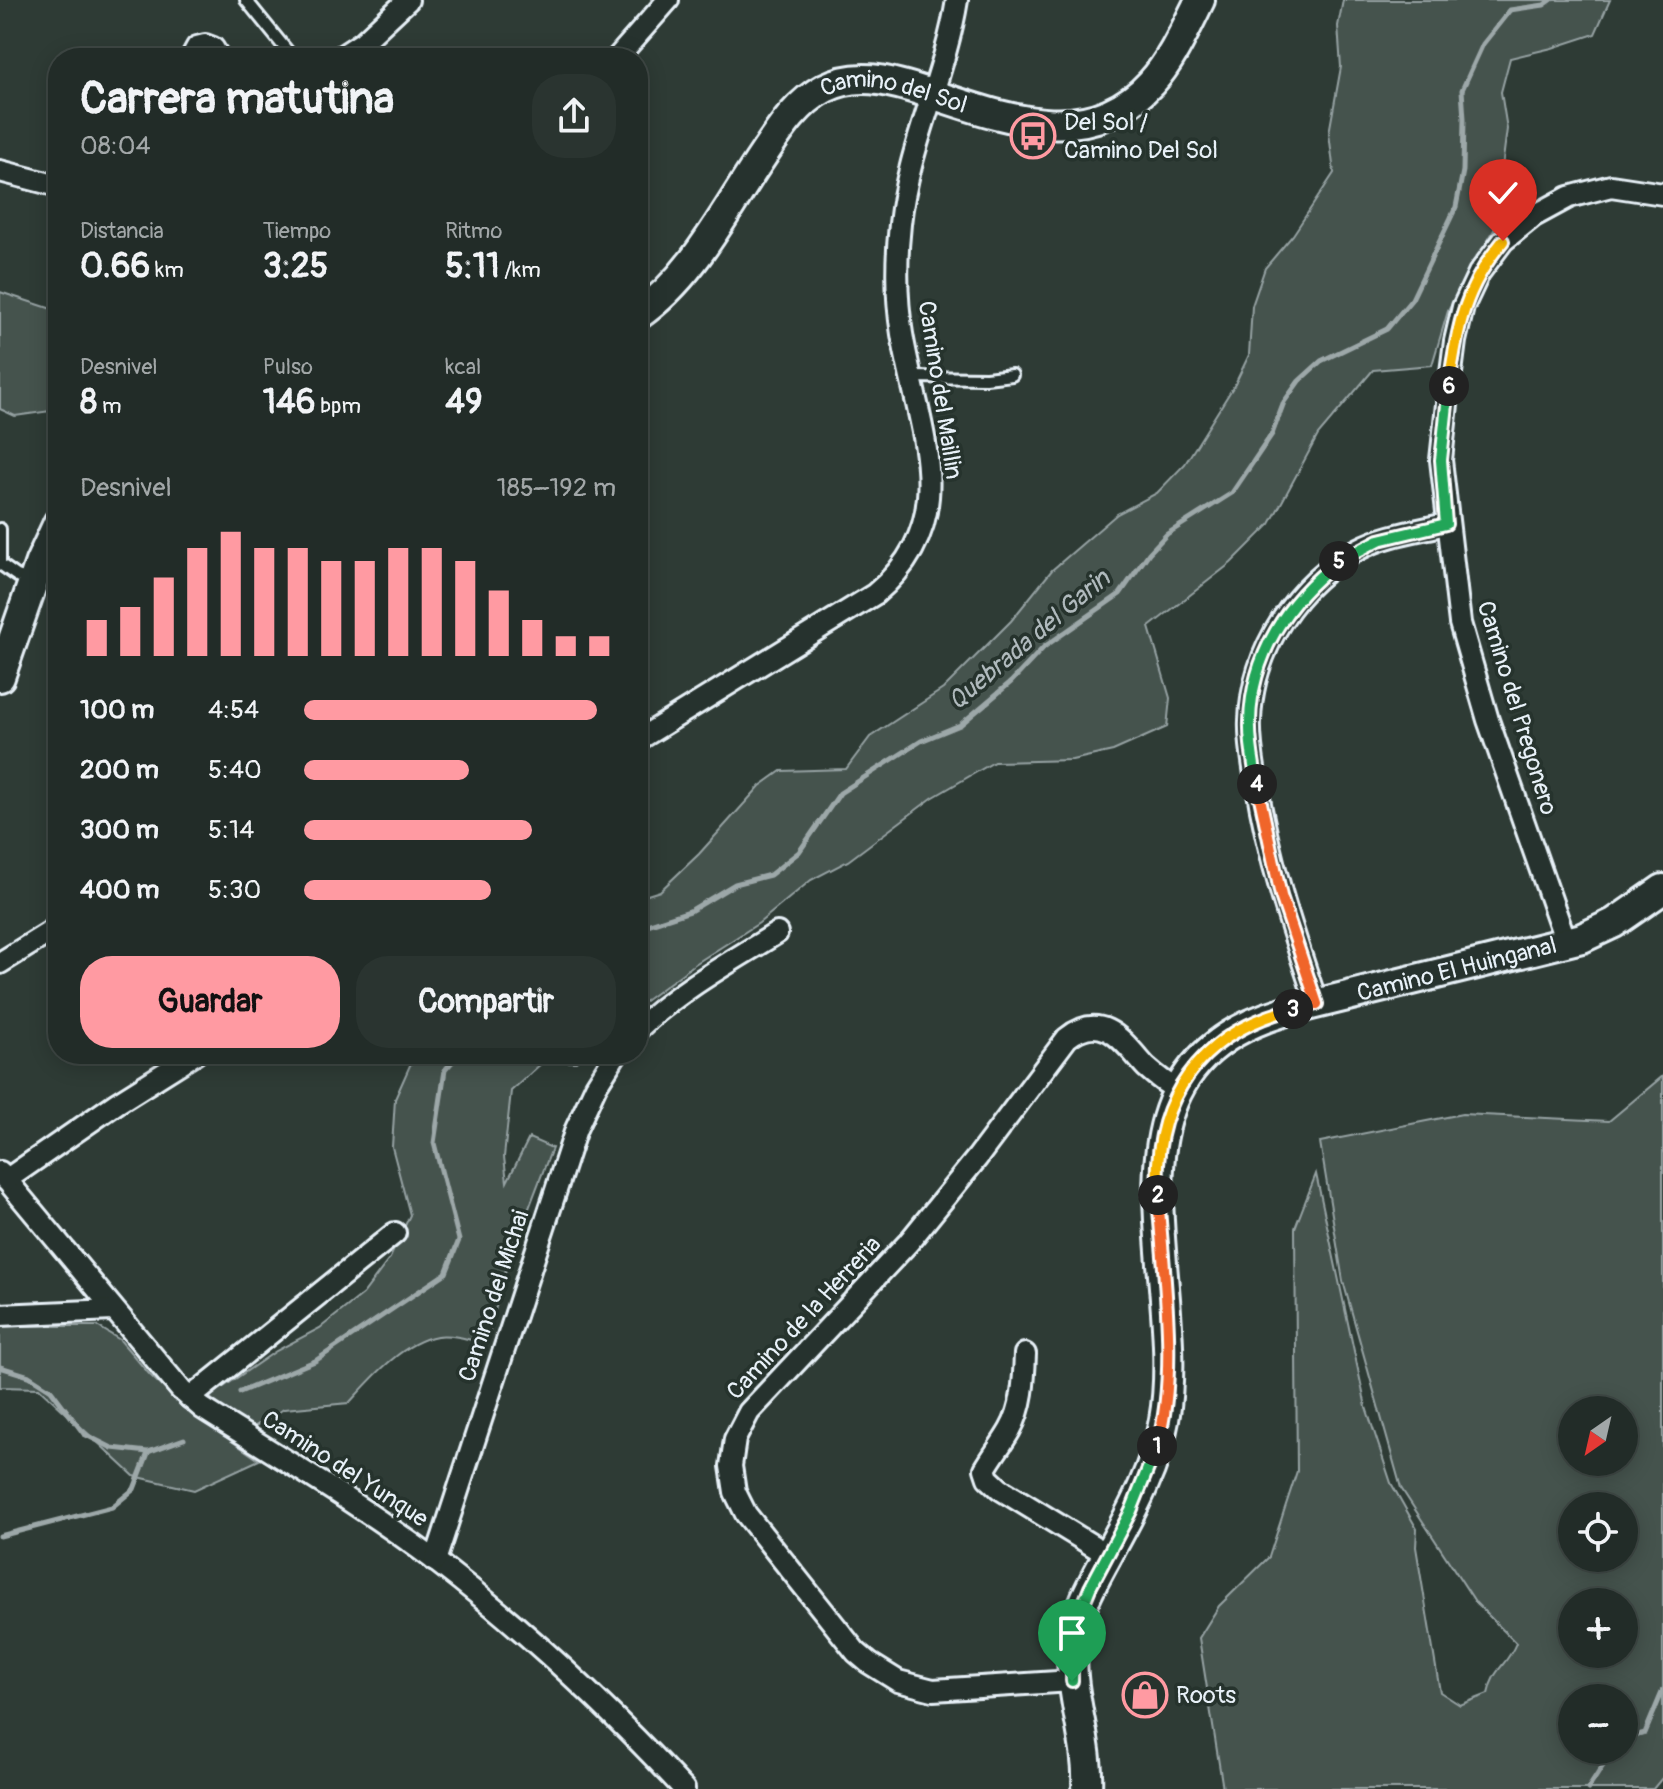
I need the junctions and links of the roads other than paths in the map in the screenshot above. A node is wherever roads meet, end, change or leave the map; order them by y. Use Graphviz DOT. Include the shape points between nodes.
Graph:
graph roads {
  1 [pos="246,0"];
  2 [pos="408,0"];
  3 [pos="668,0"];
  4 [pos="957,0"];
  5 [pos="1200,0"];
  6 [pos="285,48"];
  7 [pos="354,48"];
  8 [pos="626,48"];
  9 [pos="932,94"];
  10 [pos="0,171"];
  11 [pos="48,183"];
  12 [pos="1663,194"];
  13 [pos="648,306"];
  14 [pos="1012,375"];
  15 [pos="911,377"];
  16 [pos="1446,524"];
  17 [pos="0,529"];
  18 [pos="48,546"];
  19 [pos="33,581"];
  20 [pos="0,677"];
  21 [pos="648,734"];
  22 [pos="1663,889"];
  23 [pos="48,933"];
  24 [pos="777,933"];
  25 [pos="1566,942"];
  26 [pos="0,963"];
  27 [pos="1317,1004"];
  28 [pos="648,1021"];
  29 [pos="179,1064"];
  30 [pos="610,1064"];
  31 [pos="1178,1090"];
  32 [pos="3,1176"];
  33 [pos="395,1233"];
  34 [pos="113,1310"];
  35 [pos="0,1315"];
  36 [pos="1025,1354"];
  37 [pos="190,1398"];
  38 [pos="1108,1555"];
  39 [pos="435,1561"];
  40 [pos="1072,1681"];
  41 [pos="684,1789"];
  42 [pos="1087,1789"];
  1 -- 6 [label="lane"];
  2 -- 7 [label="street"];
  3 -- 8 [label="street"];
  4 -- 9 [label="street, Camino del Maillin"];
  5 -- 9 [label="street, Camino del Sol" via="1151,83 1127,104 1102,116 1076,123 1033,123"];
  9 -- 13 [label="street, Camino del Sol" via="862,78 827,87 806,100 777,133 679,278"];
  9 -- 15 [label="street, Camino del Maillin" via="911,165 899,236 899,307"];
  10 -- 11 [label="street"];
  12 -- 16 [label="street, Camino del Pregonero" via="1611,186 1569,197 1518,227 1479,273 1463,307 1453,357 1441,460"];
  14 -- 15 [label="lane"];
  15 -- 21 [label="street, Camino del Maillin" via="930,479 924,525 905,564 861,603"];
  16 -- 25 [label="street, Camino del Pregonero" via="1460,623 1488,720"];
  16 -- 27 [label="street" via="1379,540 1324,573 1281,621 1256,680 1250,739 1260,804 1281,896"];
  17 -- 19 [label="lane" via="0,564"];
  18 -- 19 [label="street"];
  19 -- 20 [label="street"];
  22 -- 25 [label="street, Camino El Huinganal" via="1614,923"];
  23 -- 26 [label="street"];
  24 -- 28 [label="street" via="693,984"];
  25 -- 27 [label="street, Camino El Huinganal"];
  27 -- 31 [label="street, Camino El Huinganal" via="1267,1016 1238,1030 1211,1049"];
  29 -- 32 [label="street"];
  30 -- 39 [label="street, Camino del Michai" via="576,1129"];
  31 -- 38 [label="street, Camino El Huinganal" via="1165,1119 1157,1168 1168,1374 1164,1421 1143,1486"];
  31 -- 40 [label="street, Camino de la Herreria" via="1111,1031 1086,1028 1067,1038 933,1214 749,1412 732,1452 732,1479 746,1514 856,1652 883,1673 933,1690"];
  32 -- 34 [label="street, Camino del Yunque"];
  33 -- 37 [label="street"];
  34 -- 35 [label="street"];
  34 -- 37 [label="street, Camino del Yunque"];
  36 -- 38 [label="street" via="1019,1409 985,1469 988,1478"];
  37 -- 39 [label="street, Camino del Yunque"];
  38 -- 40 [label="street, Camino El Huinganal" via="1078,1617"];
  39 -- 41 [label="street, Camino del Yunque" via="544,1651"];
  40 -- 42 [label="street, Camino El Huinganal"];
}
